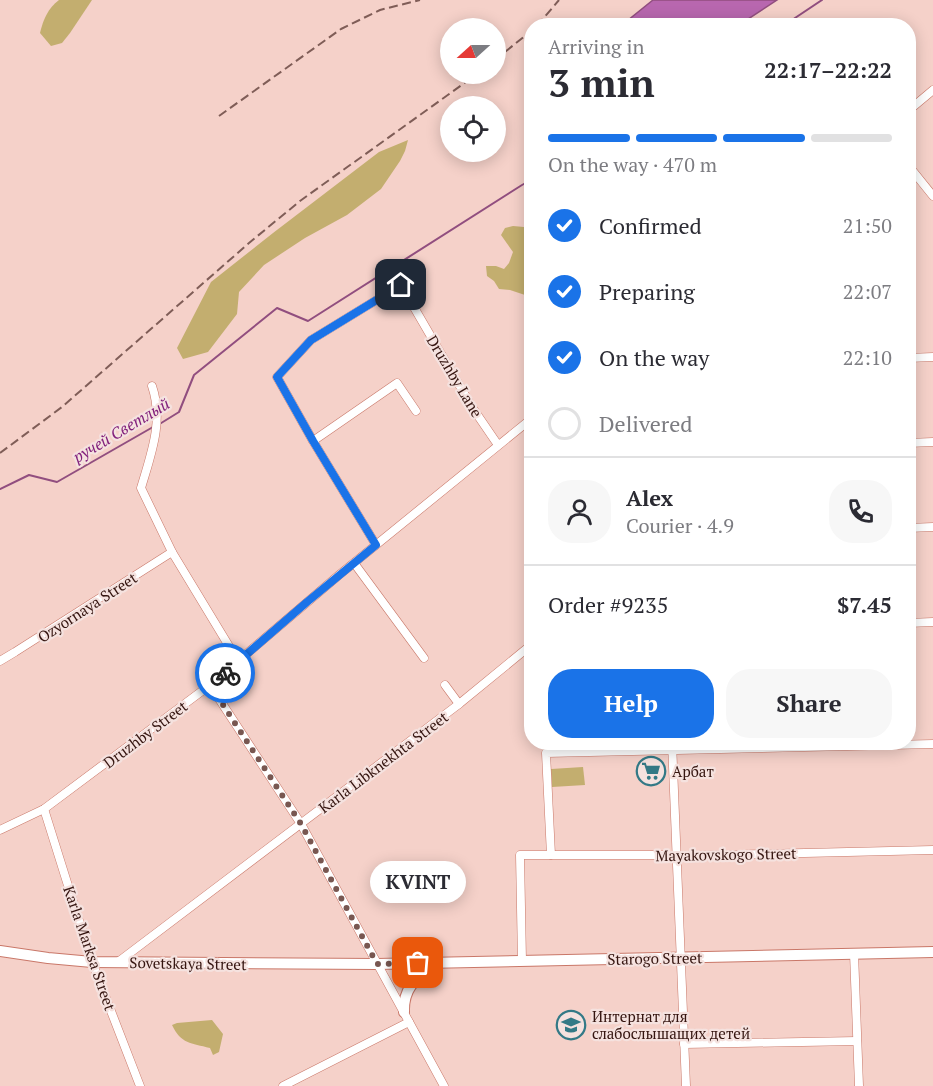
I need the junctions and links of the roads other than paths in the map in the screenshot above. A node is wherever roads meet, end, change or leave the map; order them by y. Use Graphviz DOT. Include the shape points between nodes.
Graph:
graph roads {
  1 [pos="933,90"];
  2 [pos="916,104"];
  3 [pos="916,175"];
  4 [pos="933,196"];
  5 [pos="933,357"];
  6 [pos="916,358"];
  7 [pos="152,386"];
  8 [pos="416,411"];
  9 [pos="524,425"];
  10 [pos="313,441"];
  11 [pos="933,442"];
  12 [pos="916,443"];
  13 [pos="498,445"];
  14 [pos="933,527"];
  15 [pos="916,528"];
  16 [pos="376,545"];
  17 [pos="172,552"];
  18 [pos="354,563"];
  19 [pos="933,622"];
  20 [pos="916,623"];
  21 [pos="524,651"];
  22 [pos="424,658"];
  23 [pos="0,661"];
  24 [pos="238,661"];
  25 [pos="210,685"];
  26 [pos="445,685"];
  27 [pos="459,704"];
  28 [pos="916,744"];
  29 [pos="933,744"];
  30 [pos="621,750"];
  31 [pos="672,750"];
  32 [pos="44,809"];
  33 [pos="301,824"];
  34 [pos="0,830"];
  35 [pos="933,850"];
  36 [pos="550,855"];
  37 [pos="676,856"];
  38 [pos="0,951"];
  39 [pos="933,951"];
  40 [pos="854,953"];
  41 [pos="680,957"];
  42 [pos="522,961"];
  43 [pos="92,962"];
  44 [pos="118,962"];
  45 [pos="438,962"];
  46 [pos="377,964"];
  47 [pos="407,1017"];
  48 [pos="857,1041"];
  49 [pos="684,1044"];
  50 [pos="288,1085"];
  51 [pos="140,1086"];
  52 [pos="444,1086"];
  53 [pos="686,1086"];
  54 [pos="859,1086"];
  1 -- 2 [label="street"];
  3 -- 4 [label="street"];
  5 -- 6 [label="street"];
  7 -- 17 [label="street" via="156,431 141,488"];
  8 -- 10 [label="street" via="397,383"];
  9 -- 13 [label="street, Druzhby Street"];
  10 -- 13 [label="street, Druzhby Lane" via="277,377 311,340 401,285"];
  10 -- 16 [label="street"];
  11 -- 12 [label="street"];
  13 -- 16 [label="street, Druzhby Street"];
  14 -- 15 [label="street"];
  16 -- 18 [label="street, Druzhby Street"];
  17 -- 23 [label="street, Ozyornaya Street"];
  17 -- 24 [label="street"];
  18 -- 22 [label="street"];
  18 -- 24 [label="street, Druzhby Street"];
  19 -- 20 [label="street"];
  21 -- 27 [label="street, Karla Libknekhta Street"];
  24 -- 25 [label="street, Druzhby Street"];
  25 -- 32 [label="street, Druzhby Street"];
  25 -- 33 [label="street"];
  26 -- 27 [label="street"];
  27 -- 33 [label="street, Karla Libknekhta Street"];
  28 -- 29 [label="street"];
  30 -- 36 [label="street" via="546,753"];
  31 -- 37 [label="street"];
  32 -- 34 [label="street, Druzhby Street"];
  32 -- 43 [label="street, Karla Marksa Street"];
  33 -- 44 [label="street, Karla Libknekhta Street"];
  33 -- 46 [label="street"];
  35 -- 37 [label="street, Mayakovskogo Street"];
  36 -- 37 [label="street, Mayakovskogo Street"];
  36 -- 42 [label="street, Mayakovskogo Street" via="520,855"];
  37 -- 41 [label="street"];
  38 -- 43 [label="street, Sovetskaya Street"];
  39 -- 40 [label="street, Starogo Street"];
  40 -- 41 [label="street, Starogo Street"];
  40 -- 48 [label="street"];
  41 -- 42 [label="street, Starogo Street"];
  41 -- 49 [label="street"];
  42 -- 45 [label="street, Starogo Street"];
  43 -- 44 [label="street, Sovetskaya Street"];
  43 -- 51 [label="street, Karla Marksa Street"];
  44 -- 46 [label="street, Sovetskaya Street"];
  45 -- 46 [label="street, Starogo Street"];
  45 -- 47 [label="street" via="407,990 403,1000"];
  46 -- 47 [label="street"];
  47 -- 50 [label="street"];
  47 -- 52 [label="street"];
  48 -- 49 [label="street"];
  48 -- 54 [label="street"];
  49 -- 53 [label="street"];
}
